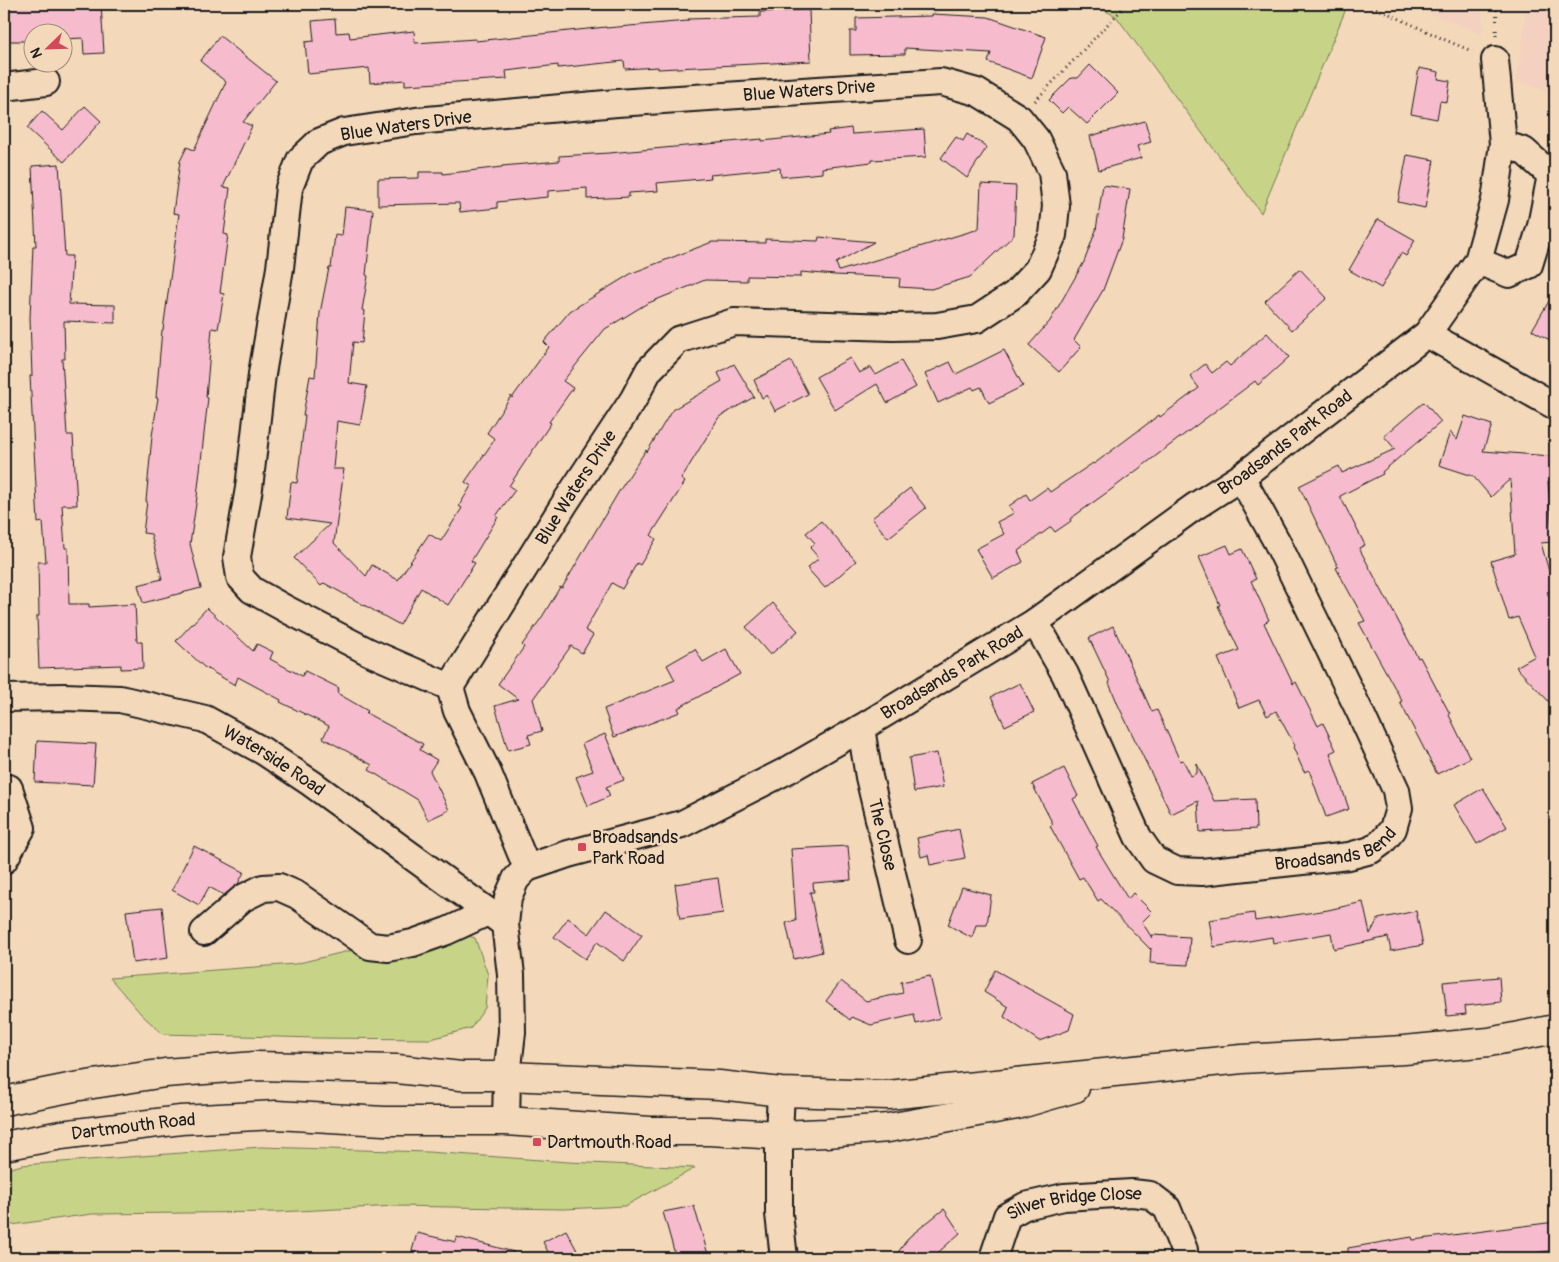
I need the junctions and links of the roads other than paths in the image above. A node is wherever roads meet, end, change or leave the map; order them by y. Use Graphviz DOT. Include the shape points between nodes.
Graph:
graph roads {
  1 [pos="1495,60"];
  2 [pos="46,82"];
  3 [pos="4,87"];
  4 [pos="1503,144"];
  5 [pos="1478,261"];
  6 [pos="1427,334"];
  7 [pos="1555,406"];
  8 [pos="1241,477"];
  9 [pos="1035,622"];
  10 [pos="450,687"];
  11 [pos="4,698"];
  12 [pos="861,728"];
  13 [pos="4,788"];
  14 [pos="4,860"];
  15 [pos="528,868"];
  16 [pos="497,918"];
  17 [pos="204,932"];
  18 [pos="908,940"];
  19 [pos="1555,1029"];
  20 [pos="1144,1068"];
  21 [pos="507,1076"];
  22 [pos="781,1092"];
  23 [pos="4,1101"];
  24 [pos="506,1121"];
  25 [pos="779,1135"];
  26 [pos="4,1146"];
  27 [pos="1184,1250"];
  28 [pos="784,1258"];
  29 [pos="993,1258"];
  1 -- 4 [label="street, Broadsands Park Road"];
  2 -- 3 [label="street"];
  4 -- 5 [label="street, Broadsands Park Road" via="1495,200"];
  4 -- 5 [label="street" via="1524,151 1551,175 1541,226 1529,265 1509,274"];
  5 -- 6 [label="street, Broadsands Park Road"];
  6 -- 7 [label="street"];
  6 -- 8 [label="street, Broadsands Park Road"];
  8 -- 9 [label="street, Broadsands Park Road"];
  8 -- 9 [label="street, Broadsands Bend" via="1277,542 1396,790 1399,808 1393,829 1371,850 1349,856 1202,872 1177,871 1154,860 1138,836 1065,674"];
  9 -- 12 [label="street, Broadsands Park Road"];
  10 -- 10 [label="street, Blue Waters Drive" via="369,652 286,609 252,590 240,577 237,557 280,268 288,188 300,160 319,142 344,132 416,121 618,103 941,82 977,92 1019,118 1036,139 1052,172 1056,206 1053,235 1038,268 1015,294 977,319 936,326 734,322 678,340 649,370"];
  10 -- 15 [label="street" via="457,711 488,773"];
  11 -- 16 [label="street, Waterside Road" via="120,698 205,719 263,751 311,783"];
  12 -- 15 [label="street, Broadsands Park Road" via="788,770 682,824"];
  12 -- 18 [label="street, The Close" via="869,777"];
  13 -- 14 [label="street" via="9,788 22,828"];
  15 -- 16 [label="street" via="516,879"];
  16 -- 17 [label="street" via="413,943 388,948 370,946 297,895 271,887 243,898"];
  16 -- 21 [label="street" via="510,975 512,1032"];
  19 -- 20 [label="main road" via="1489,1042"];
  20 -- 22 [label="main road" via="888,1094"];
  20 -- 25 [label="main road, Dartmouth Road" via="1017,1105 888,1128"];
  21 -- 22 [label="main road" via="720,1085"];
  21 -- 23 [label="main road" via="461,1076 397,1069 256,1066 165,1073"];
  21 -- 24 [label="street"];
  22 -- 25 [label="street"];
  24 -- 25 [label="main road, Dartmouth Road" via="650,1131"];
  24 -- 26 [label="main road, Dartmouth Road" via="384,1121 276,1115 181,1120 61,1135"];
  25 -- 28 [label="street" via="779,1214"];
  27 -- 29 [label="street, Silver Bridge Close" via="1167,1208 1150,1195 1132,1193 1064,1197 1025,1206 1007,1216"];
}
